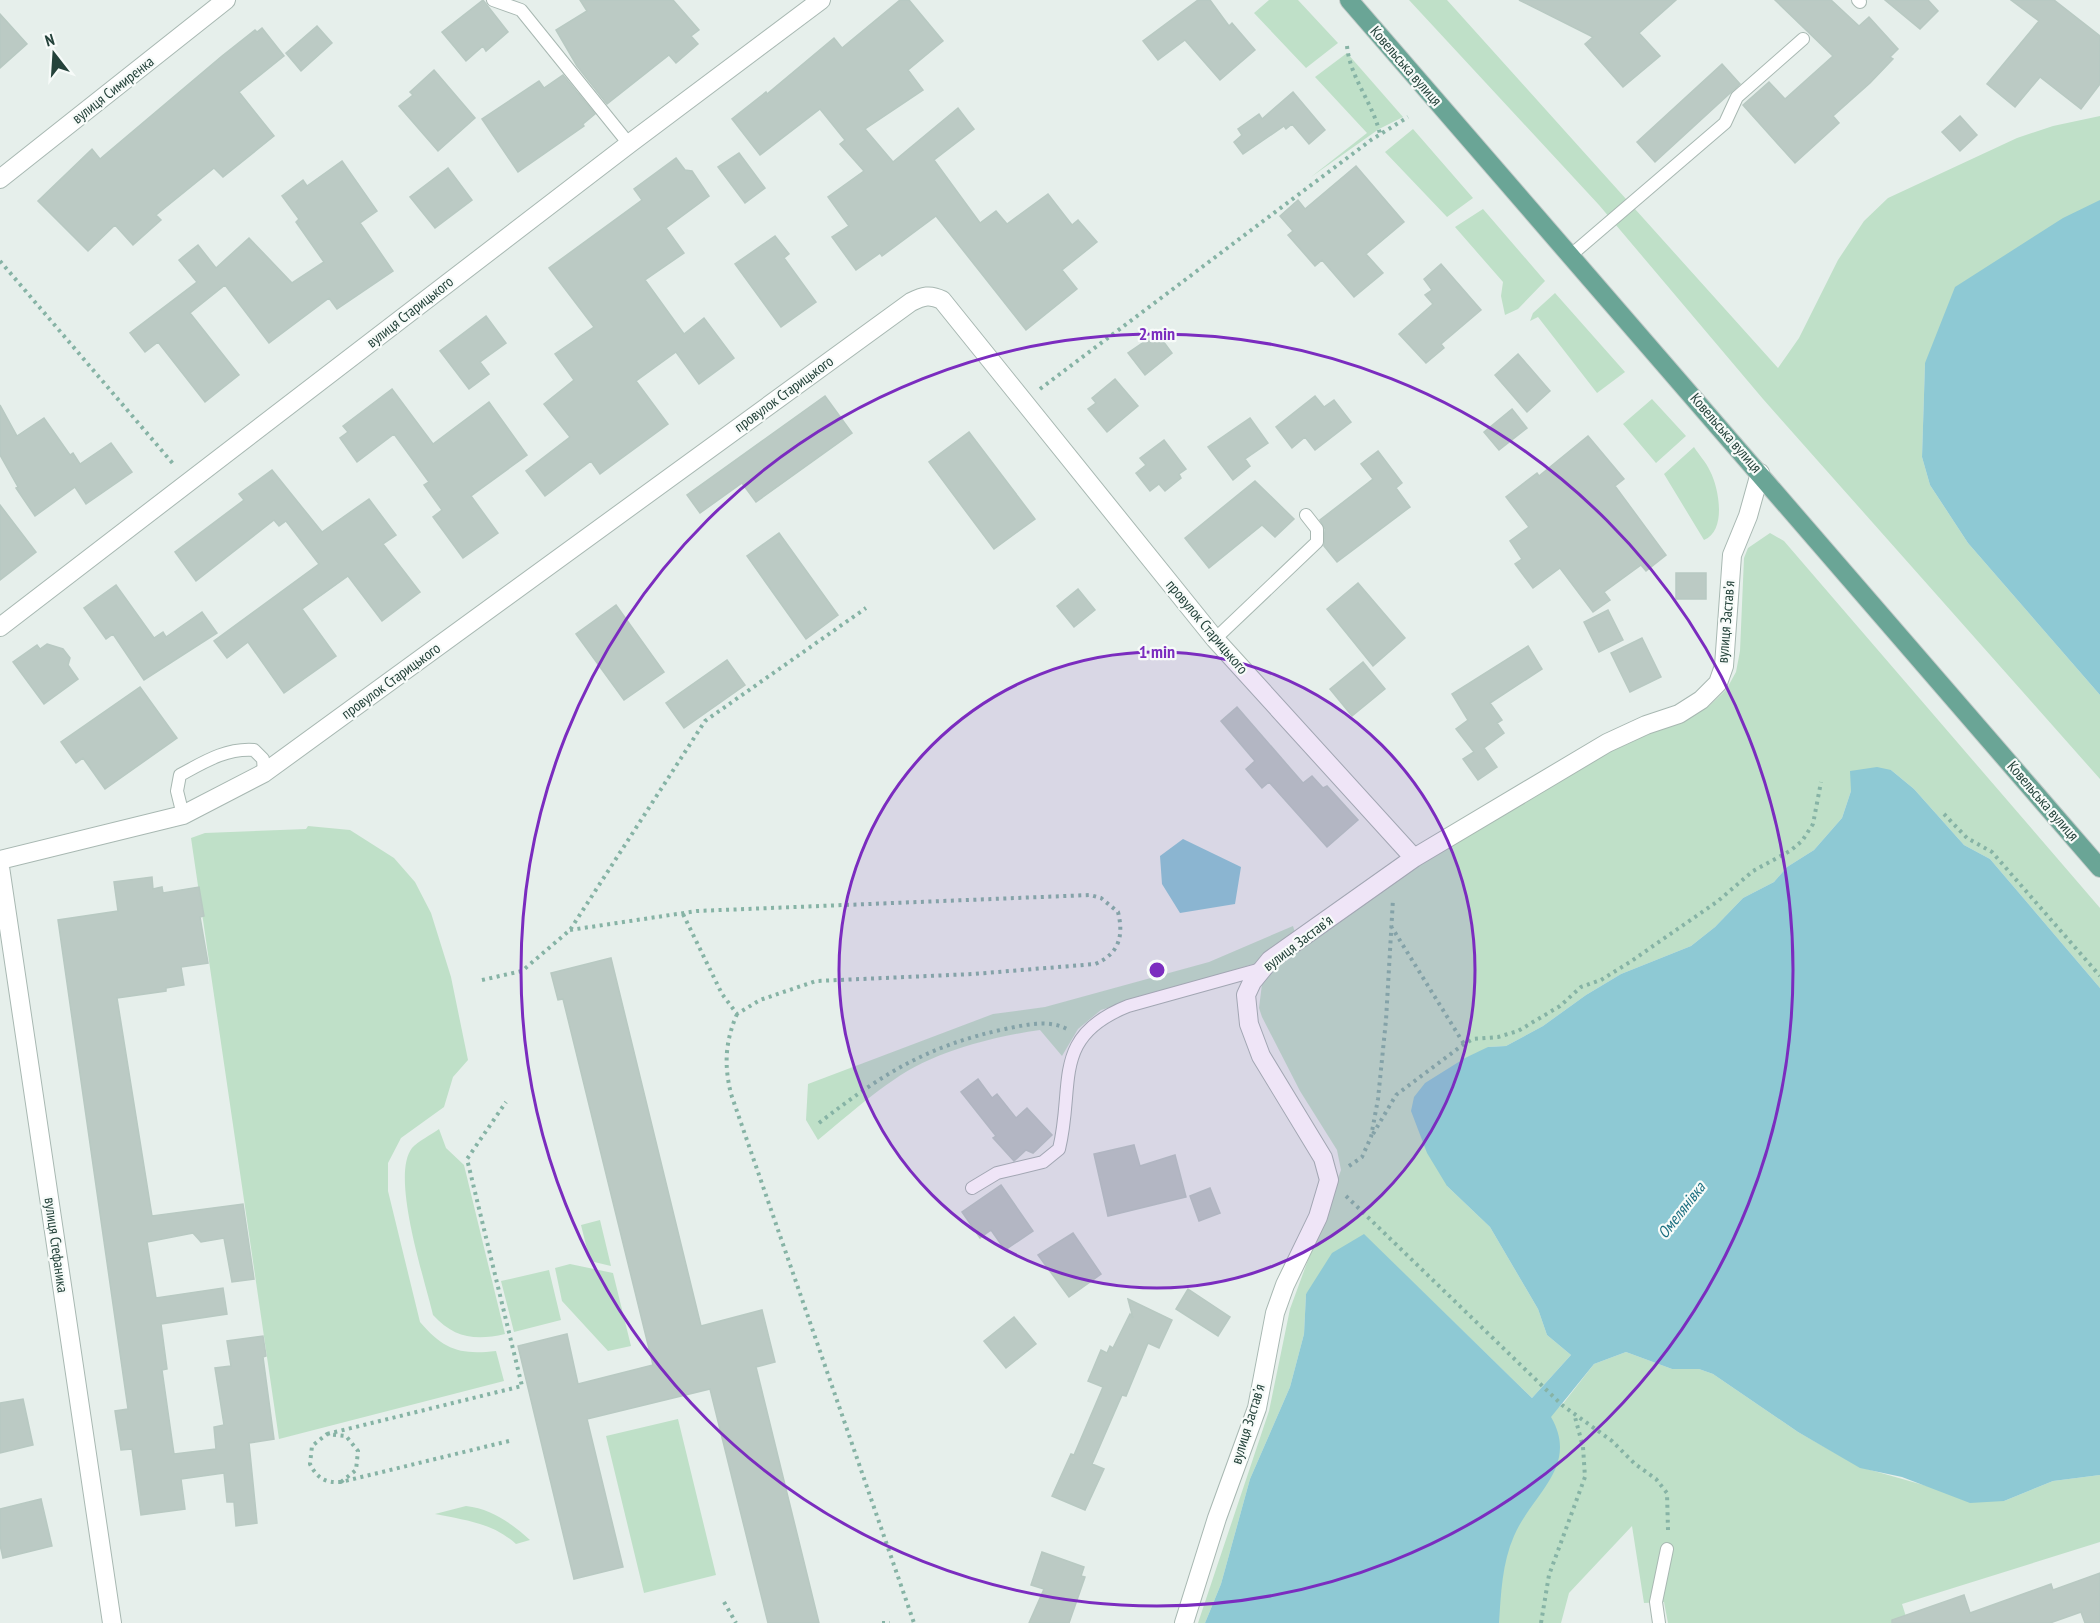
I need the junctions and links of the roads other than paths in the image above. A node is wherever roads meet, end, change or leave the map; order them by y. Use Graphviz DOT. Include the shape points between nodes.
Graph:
graph roads {
  1 [pos="226,0"];
  2 [pos="493,0"];
  3 [pos="821,0"];
  4 [pos="1350,0"];
  5 [pos="1803,39"];
  6 [pos="629,144"];
  7 [pos="0,179"];
  8 [pos="1571,255"];
  9 [pos="1760,473"];
  10 [pos="1306,515"];
  11 [pos="0,627"];
  12 [pos="1215,639"];
  13 [pos="264,773"];
  14 [pos="183,815"];
  15 [pos="1414,858"];
  16 [pos="0,860"];
  17 [pos="0,867"];
  18 [pos="2100,868"];
  19 [pos="1261,969"];
  20 [pos="972,1188"];
  21 [pos="1667,1549"];
  22 [pos="111,1623"];
  23 [pos="1184,1623"];
  24 [pos="1659,1623"];
  1 -- 7 [label="street, вулиця Симиренка"];
  2 -- 6 [label="lane" via="520,10"];
  3 -- 6 [label="street, вулиця Старицького"];
  4 -- 8 [label="main road, Ковельська вулиця"];
  5 -- 8 [label="lane" via="1737,97 1725,123"];
  6 -- 11 [label="street, вулиця Старицького"];
  8 -- 9 [label="main road, Ковельська вулиця"];
  9 -- 15 [label="street, вулиця Заставʼя" via="1732,555 1724,666 1718,683 1679,714 1607,743"];
  9 -- 18 [label="main road, Ковельська вулиця"];
  10 -- 12 [label="lane" via="1317,529 1317,542"];
  12 -- 13 [label="street, провулок Старицького" via="942,300 923,296"];
  12 -- 15 [label="street, провулок Старицького"];
  13 -- 14 [label="street, провулок Старицького"];
  13 -- 14 [label="lane" via="263,759 254,750 218,755 180,775 177,791"];
  14 -- 16 [label="street, провулок Старицького"];
  15 -- 19 [label="street, вулиця Заставʼя"];
  17 -- 22 [label="street, вулиця Стефаника"];
  19 -- 20 [label="lane" via="1128,1006 1090,1026 1072,1057 1059,1149 1042,1162 997,1173"];
  19 -- 23 [label="street, вулиця Заставʼя" via="1246,995 1248,1024 1261,1056 1323,1158 1329,1180 1318,1217 1275,1313 1257,1408"];
  21 -- 24 [label="lane" via="1656,1602"];
}
